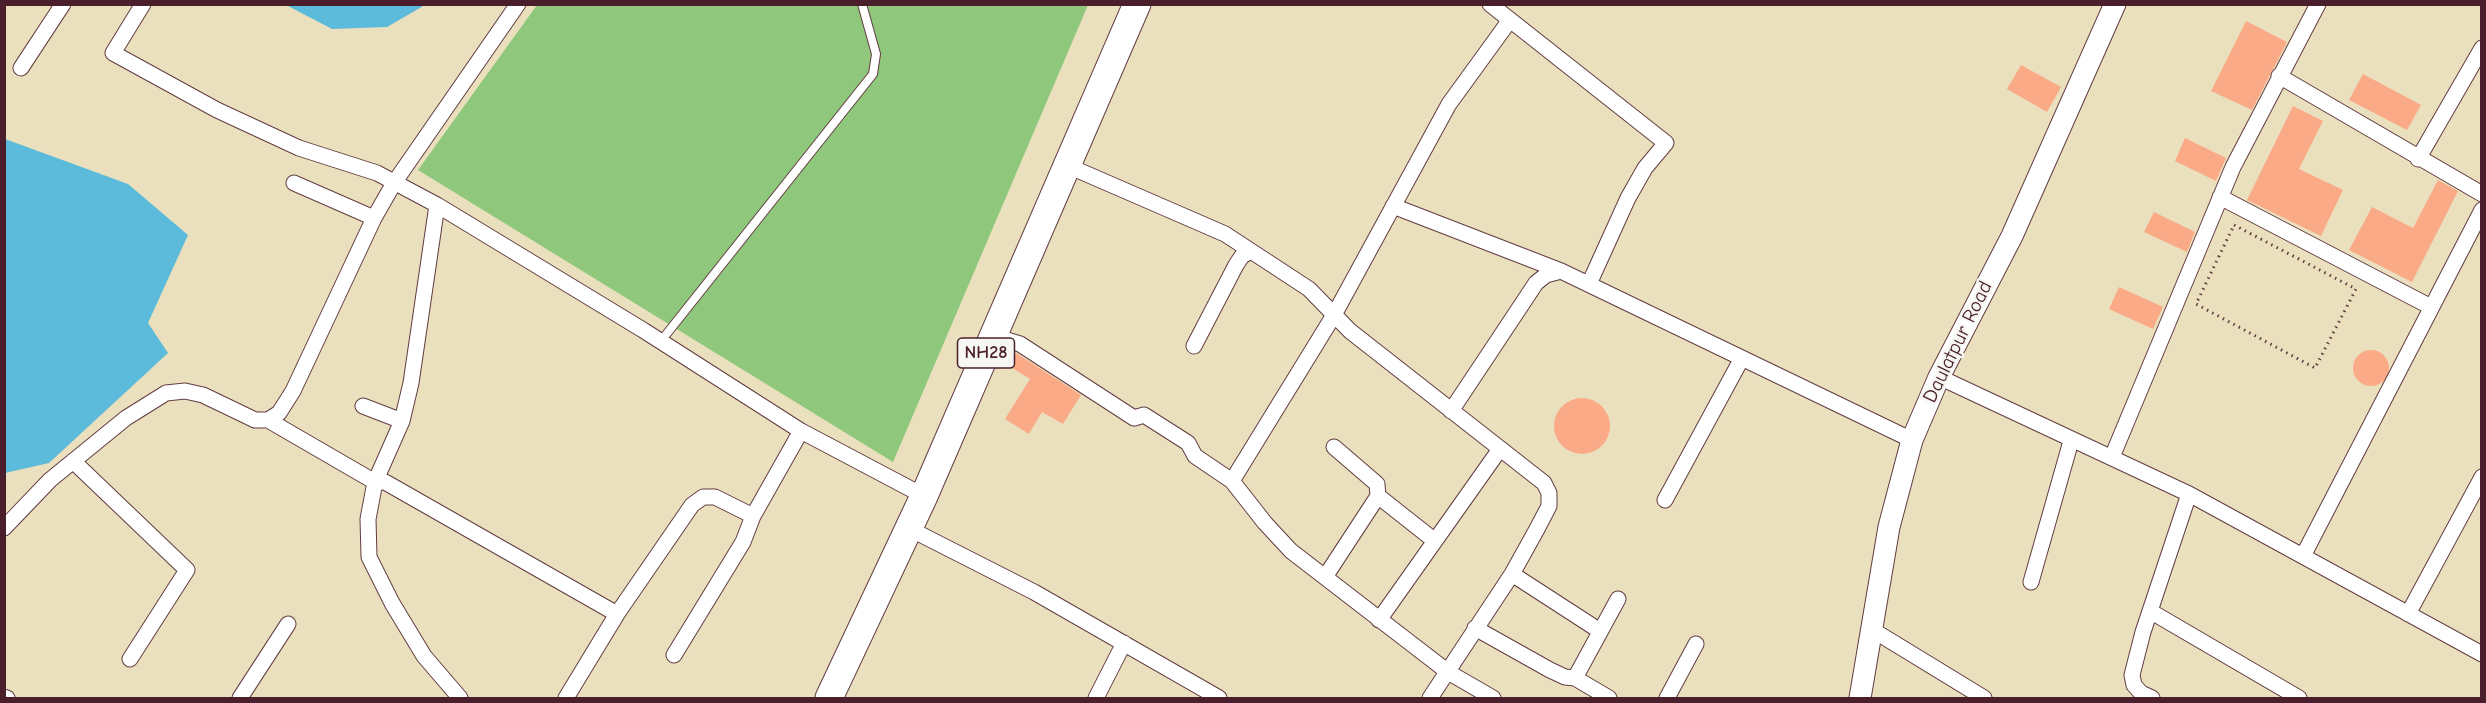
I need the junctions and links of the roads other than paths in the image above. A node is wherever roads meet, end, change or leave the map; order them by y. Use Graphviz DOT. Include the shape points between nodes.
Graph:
graph roads {
  1 [pos="63,4"];
  2 [pos="143,4"];
  3 [pos="518,4"];
  4 [pos="862,4"];
  5 [pos="1137,4"];
  6 [pos="1490,4"];
  7 [pos="2115,4"];
  8 [pos="2318,4"];
  9 [pos="1510,20"];
  10 [pos="2481,48"];
  11 [pos="21,68"];
  12 [pos="2279,76"];
  13 [pos="2418,159"];
  14 [pos="1066,165"];
  15 [pos="294,183"];
  16 [pos="394,183"];
  17 [pos="2481,194"];
  18 [pos="2220,198"];
  19 [pos="437,206"];
  20 [pos="1393,206"];
  21 [pos="2481,210"];
  22 [pos="374,218"];
  23 [pos="1251,251"];
  24 [pos="1561,271"];
  25 [pos="1589,284"];
  26 [pos="2431,307"];
  27 [pos="1334,315"];
  28 [pos="993,336"];
  29 [pos="661,341"];
  30 [pos="1194,346"];
  31 [pos="1742,358"];
  32 [pos="1939,377"];
  33 [pos="363,406"];
  34 [pos="1451,411"];
  35 [pos="268,420"];
  36 [pos="402,421"];
  37 [pos="801,431"];
  38 [pos="1912,440"];
  39 [pos="2071,441"];
  40 [pos="1334,447"];
  41 [pos="1500,449"];
  42 [pos="2112,457"];
  43 [pos="73,462"];
  44 [pos="2481,477"];
  45 [pos="1232,481"];
  46 [pos="375,482"];
  47 [pos="2189,494"];
  48 [pos="924,496"];
  49 [pos="1378,496"];
  50 [pos="1665,500"];
  51 [pos="753,516"];
  52 [pos="4,528"];
  53 [pos="908,528"];
  54 [pos="1435,542"];
  55 [pos="2303,556"];
  56 [pos="1512,574"];
  57 [pos="1325,577"];
  58 [pos="2031,582"];
  59 [pos="1618,599"];
  60 [pos="2150,611"];
  61 [pos="617,614"];
  62 [pos="2408,614"];
  63 [pos="1379,620"];
  64 [pos="288,624"];
  65 [pos="1475,628"];
  66 [pos="1871,629"];
  67 [pos="1600,631"];
  68 [pos="1124,643"];
  69 [pos="1696,644"];
  70 [pos="2481,654"];
  71 [pos="674,655"];
  72 [pos="130,659"];
  73 [pos="1448,672"];
  74 [pos="1575,678"];
  75 [pos="833,697"];
  76 [pos="240,699"];
  77 [pos="460,699"];
  78 [pos="566,699"];
  79 [pos="1096,699"];
  80 [pos="1220,699"];
  81 [pos="1430,699"];
  82 [pos="1493,699"];
  83 [pos="1609,699"];
  84 [pos="1667,699"];
  85 [pos="1860,699"];
  86 [pos="1984,699"];
  87 [pos="2152,699"];
  88 [pos="2299,699"];
  1 -- 11 [label="street"];
  2 -- 16 [label="street" via="113,53 217,110 299,148 377,173"];
  3 -- 16 [label="street"];
  4 -- 29 [label="lane" via="876,54 873,74"];
  5 -- 14 [label="highway, NH28"];
  6 -- 9 [label="street"];
  7 -- 32 [label="street, Daulatpur Road" via="2012,236"];
  8 -- 12 [label="street"];
  9 -- 20 [label="street" via="1449,104"];
  9 -- 25 [label="street" via="1666,143 1644,168"];
  10 -- 13 [label="street"];
  12 -- 13 [label="street"];
  12 -- 18 [label="street"];
  13 -- 17 [label="street"];
  14 -- 23 [label="street" via="1225,234"];
  14 -- 28 [label="highway, NH28"];
  15 -- 22 [label="street"];
  16 -- 19 [label="street"];
  16 -- 22 [label="street"];
  18 -- 26 [label="street"];
  18 -- 42 [label="street"];
  19 -- 29 [label="street"];
  19 -- 36 [label="street"];
  20 -- 24 [label="street"];
  20 -- 27 [label="street"];
  21 -- 26 [label="street"];
  22 -- 35 [label="street" via="293,391 279,413"];
  23 -- 27 [label="street" via="1309,289"];
  23 -- 30 [label="street" via="1236,265"];
  24 -- 25 [label="street"];
  24 -- 34 [label="street" via="1536,283"];
  25 -- 31 [label="street"];
  26 -- 55 [label="street"];
  27 -- 34 [label="street"];
  27 -- 45 [label="street"];
  28 -- 45 [label="street" via="1020,344 1134,418 1144,415 1188,443 1196,456"];
  28 -- 48 [label="highway, NH28"];
  29 -- 37 [label="street"];
  31 -- 38 [label="street"];
  31 -- 50 [label="street"];
  32 -- 38 [label="street, Daulatpur Road"];
  32 -- 39 [label="street"];
  33 -- 36 [label="street"];
  34 -- 41 [label="street"];
  35 -- 43 [label="street" via="244,416 203,395 185,391 166,393 126,418"];
  35 -- 46 [label="street"];
  36 -- 46 [label="street"];
  37 -- 48 [label="street"];
  37 -- 51 [label="street"];
  38 -- 66 [label="street, Daulatpur Road" via="1889,527"];
  39 -- 42 [label="street"];
  39 -- 58 [label="street"];
  40 -- 49 [label="street" via="1377,484"];
  41 -- 54 [label="street"];
  41 -- 56 [label="street" via="1544,483 1549,493 1549,506"];
  42 -- 47 [label="street"];
  43 -- 52 [label="street"];
  43 -- 72 [label="street" via="187,570"];
  44 -- 62 [label="street"];
  45 -- 57 [label="street" via="1285,544"];
  46 -- 61 [label="street" via="385,482"];
  46 -- 77 [label="street" via="368,519 369,556 424,656"];
  47 -- 55 [label="street"];
  47 -- 60 [label="street"];
  48 -- 53 [label="highway, NH28"];
  49 -- 54 [label="street"];
  49 -- 57 [label="street"];
  51 -- 61 [label="street" via="715,497 703,497 692,505"];
  51 -- 71 [label="street" via="743,542"];
  53 -- 68 [label="street"];
  53 -- 75 [label="highway, NH28"];
  54 -- 63 [label="street"];
  55 -- 62 [label="street"];
  56 -- 65 [label="street"];
  56 -- 67 [label="street"];
  57 -- 63 [label="street"];
  59 -- 67 [label="street"];
  60 -- 87 [label="street" via="2132,675 2134,685"];
  60 -- 88 [label="street"];
  61 -- 78 [label="street"];
  62 -- 70 [label="street"];
  63 -- 73 [label="street"];
  64 -- 76 [label="street"];
  65 -- 73 [label="street"];
  65 -- 74 [label="street" via="1550,670"];
  66 -- 85 [label="street, Daulatpur Road"];
  66 -- 86 [label="street"];
  67 -- 74 [label="street"];
  68 -- 79 [label="street"];
  68 -- 80 [label="street"];
  69 -- 84 [label="street"];
  73 -- 81 [label="street"];
  73 -- 82 [label="street"];
  74 -- 83 [label="street"];
}
